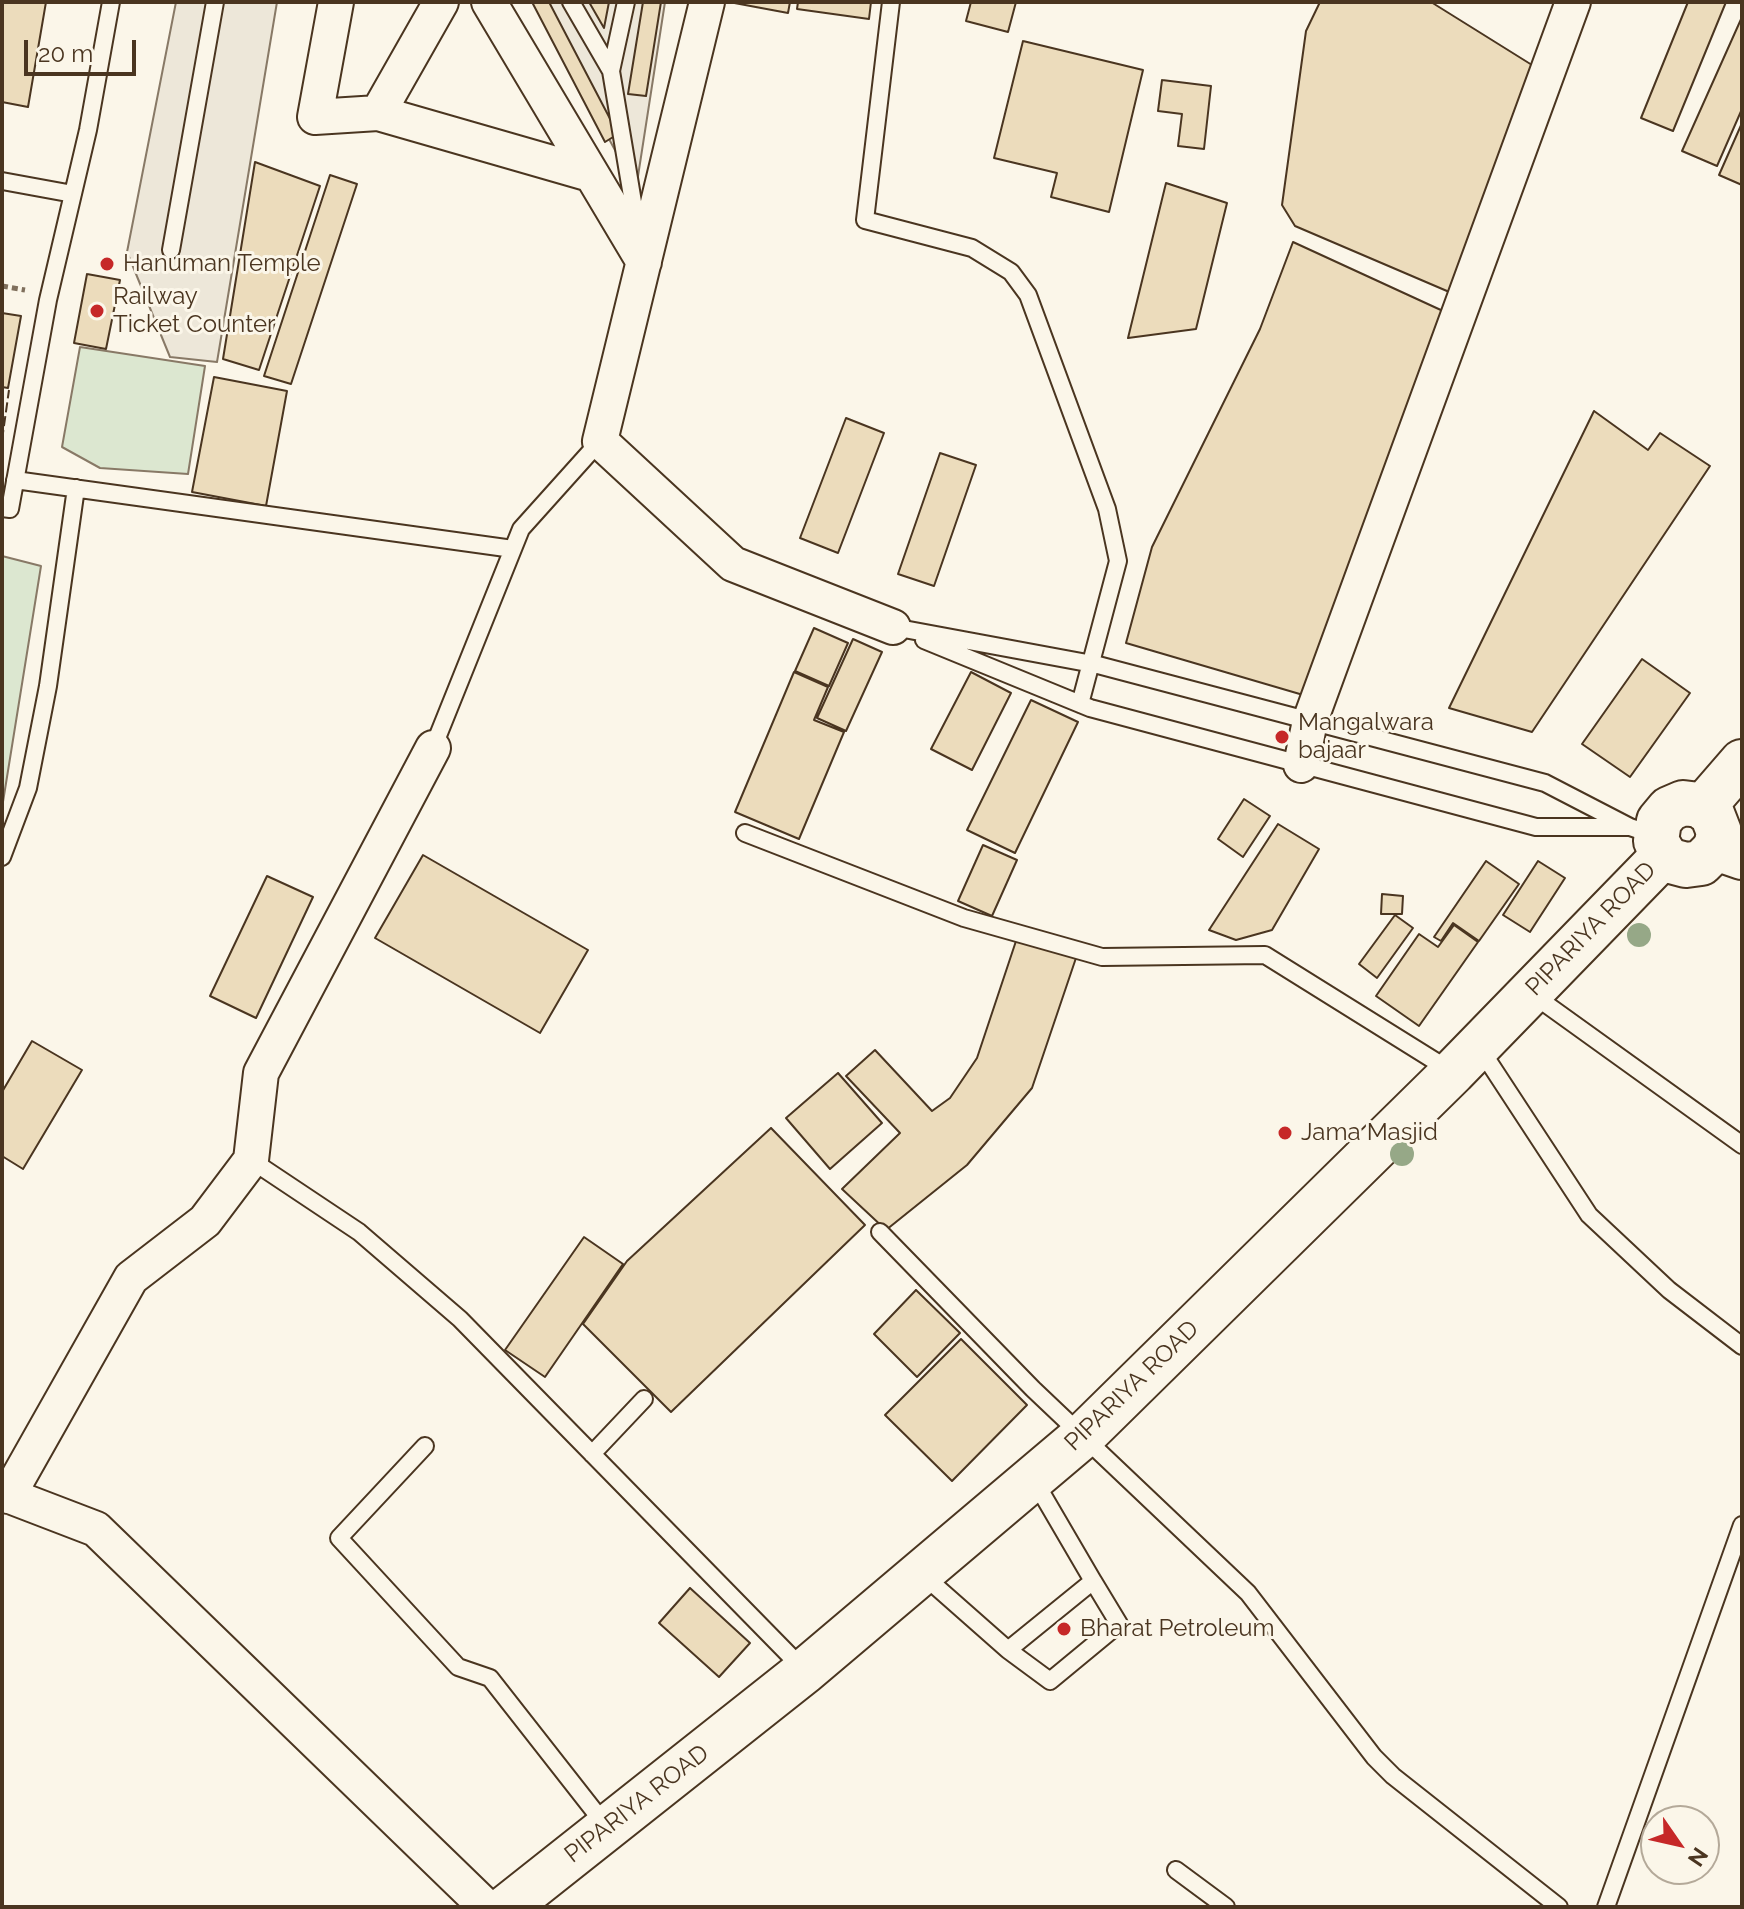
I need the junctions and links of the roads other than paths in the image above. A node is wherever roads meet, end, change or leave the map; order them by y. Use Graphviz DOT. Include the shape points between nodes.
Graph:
graph roads {
  1 [pos="111,2"];
  2 [pos="215,2"];
  3 [pos="336,2"];
  4 [pos="441,2"];
  5 [pos="489,2"];
  6 [pos="571,2"];
  7 [pos="626,2"];
  8 [pos="707,2"];
  9 [pos="891,2"];
  10 [pos="1573,2"];
  11 [pos="611,71"];
  12 [pos="378,113"];
  13 [pos="590,174"];
  14 [pos="2,181"];
  15 [pos="73,194"];
  16 [pos="171,250"];
  17 [pos="644,262"];
  18 [pos="600,441"];
  19 [pos="15,480"];
  20 [pos="76,488"];
  21 [pos="2,508"];
  22 [pos="513,549"];
  23 [pos="893,627"];
  24 [pos="1091,664"];
  25 [pos="1080,704"];
  26 [pos="1310,721"];
  27 [pos="433,748"];
  28 [pos="1742,762"];
  29 [pos="1301,765"];
  30 [pos="1703,807"];
  31 [pos="745,833"];
  32 [pos="1650,839"];
  33 [pos="1729,853"];
  34 [pos="2,857"];
  35 [pos="1530,992"];
  36 [pos="1466,1059"];
  37 [pos="1742,1145"];
  38 [pos="251,1160"];
  39 [pos="880,1232"];
  40 [pos="1742,1346"];
  41 [pos="644,1399"];
  42 [pos="1084,1435"];
  43 [pos="425,1446"];
  44 [pos="592,1454"];
  45 [pos="1033,1478"];
  46 [pos="5,1495"];
  47 [pos="1742,1525"];
  48 [pos="921,1573"];
  49 [pos="1093,1581"];
  50 [pos="1008,1650"];
  51 [pos="805,1671"];
  52 [pos="607,1828"];
  53 [pos="1176,1870"];
  54 [pos="486,1907"];
  55 [pos="507,1907"];
  56 [pos="1226,1907"];
  57 [pos="1559,1907"];
  58 [pos="1606,1907"];
  1 -- 15 [label="lane"];
  2 -- 16 [label="lane"];
  3 -- 12 [label="street" via="315,117"];
  4 -- 12 [label="street"];
  5 -- 13 [label="street"];
  6 -- 11 [label="lane"];
  7 -- 11 [label="lane"];
  8 -- 17 [label="street"];
  9 -- 24 [label="lane" via="865,220 972,248 1011,272 1028,295 1107,509 1118,561"];
  10 -- 26 [label="street"];
  11 -- 17 [label="lane"];
  12 -- 13 [label="street"];
  13 -- 17 [label="street"];
  14 -- 15 [label="lane"];
  15 -- 19 [label="lane"];
  17 -- 18 [label="street"];
  18 -- 22 [label="lane" via="521,529"];
  18 -- 23 [label="street" via="733,564"];
  19 -- 20 [label="lane"];
  19 -- 21 [label="lane" via="10,509"];
  20 -- 22 [label="lane"];
  20 -- 34 [label="lane" via="28,788"];
  22 -- 27 [label="lane"];
  23 -- 24 [label="lane"];
  23 -- 25 [label="lane"];
  24 -- 25 [label="lane"];
  24 -- 26 [label="lane"];
  25 -- 29 [label="lane"];
  26 -- 29 [label="street"];
  26 -- 32 [label="lane" via="1545,783"];
  27 -- 38 [label="street" via="261,1073"];
  28 -- 30 [label="main road"];
  29 -- 32 [label="lane" via="1536,827"];
  30 -- 32 [label="main road" via="1683,803 1669,809"];
  30 -- 33 [label="main road" via="1712,814"];
  31 -- 36 [label="lane" via="964,918 1102,957 1265,955"];
  32 -- 33 [label="main road, PIPARIYA ROAD" via="1671,861 1691,866"];
  32 -- 35 [label="main road, PIPARIYA ROAD"];
  35 -- 36 [label="main road, PIPARIYA ROAD"];
  35 -- 37 [label="lane"];
  36 -- 40 [label="lane" via="1589,1215 1669,1290"];
  36 -- 42 [label="main road, PIPARIYA ROAD"];
  38 -- 44 [label="lane" via="359,1232 460,1319"];
  38 -- 46 [label="street" via="205,1221 131,1278"];
  39 -- 42 [label="lane"];
  41 -- 44 [label="lane"];
  42 -- 45 [label="main road, PIPARIYA ROAD"];
  42 -- 57 [label="lane" via="1248,1593 1393,1776"];
  43 -- 52 [label="lane" via="339,1538 458,1667 490,1678"];
  44 -- 51 [label="lane"];
  45 -- 48 [label="main road, PIPARIYA ROAD"];
  45 -- 49 [label="lane"];
  46 -- 54 [label="street" via="96,1529"];
  47 -- 58 [label="lane"];
  48 -- 50 [label="lane"];
  48 -- 51 [label="main road, PIPARIYA ROAD"];
  49 -- 50 [label="lane"];
  49 -- 50 [label="lane" via="1119,1624 1050,1681"];
  51 -- 52 [label="main road, PIPARIYA ROAD"];
  52 -- 55 [label="main road, PIPARIYA ROAD"];
  53 -- 56 [label="lane"];
}
